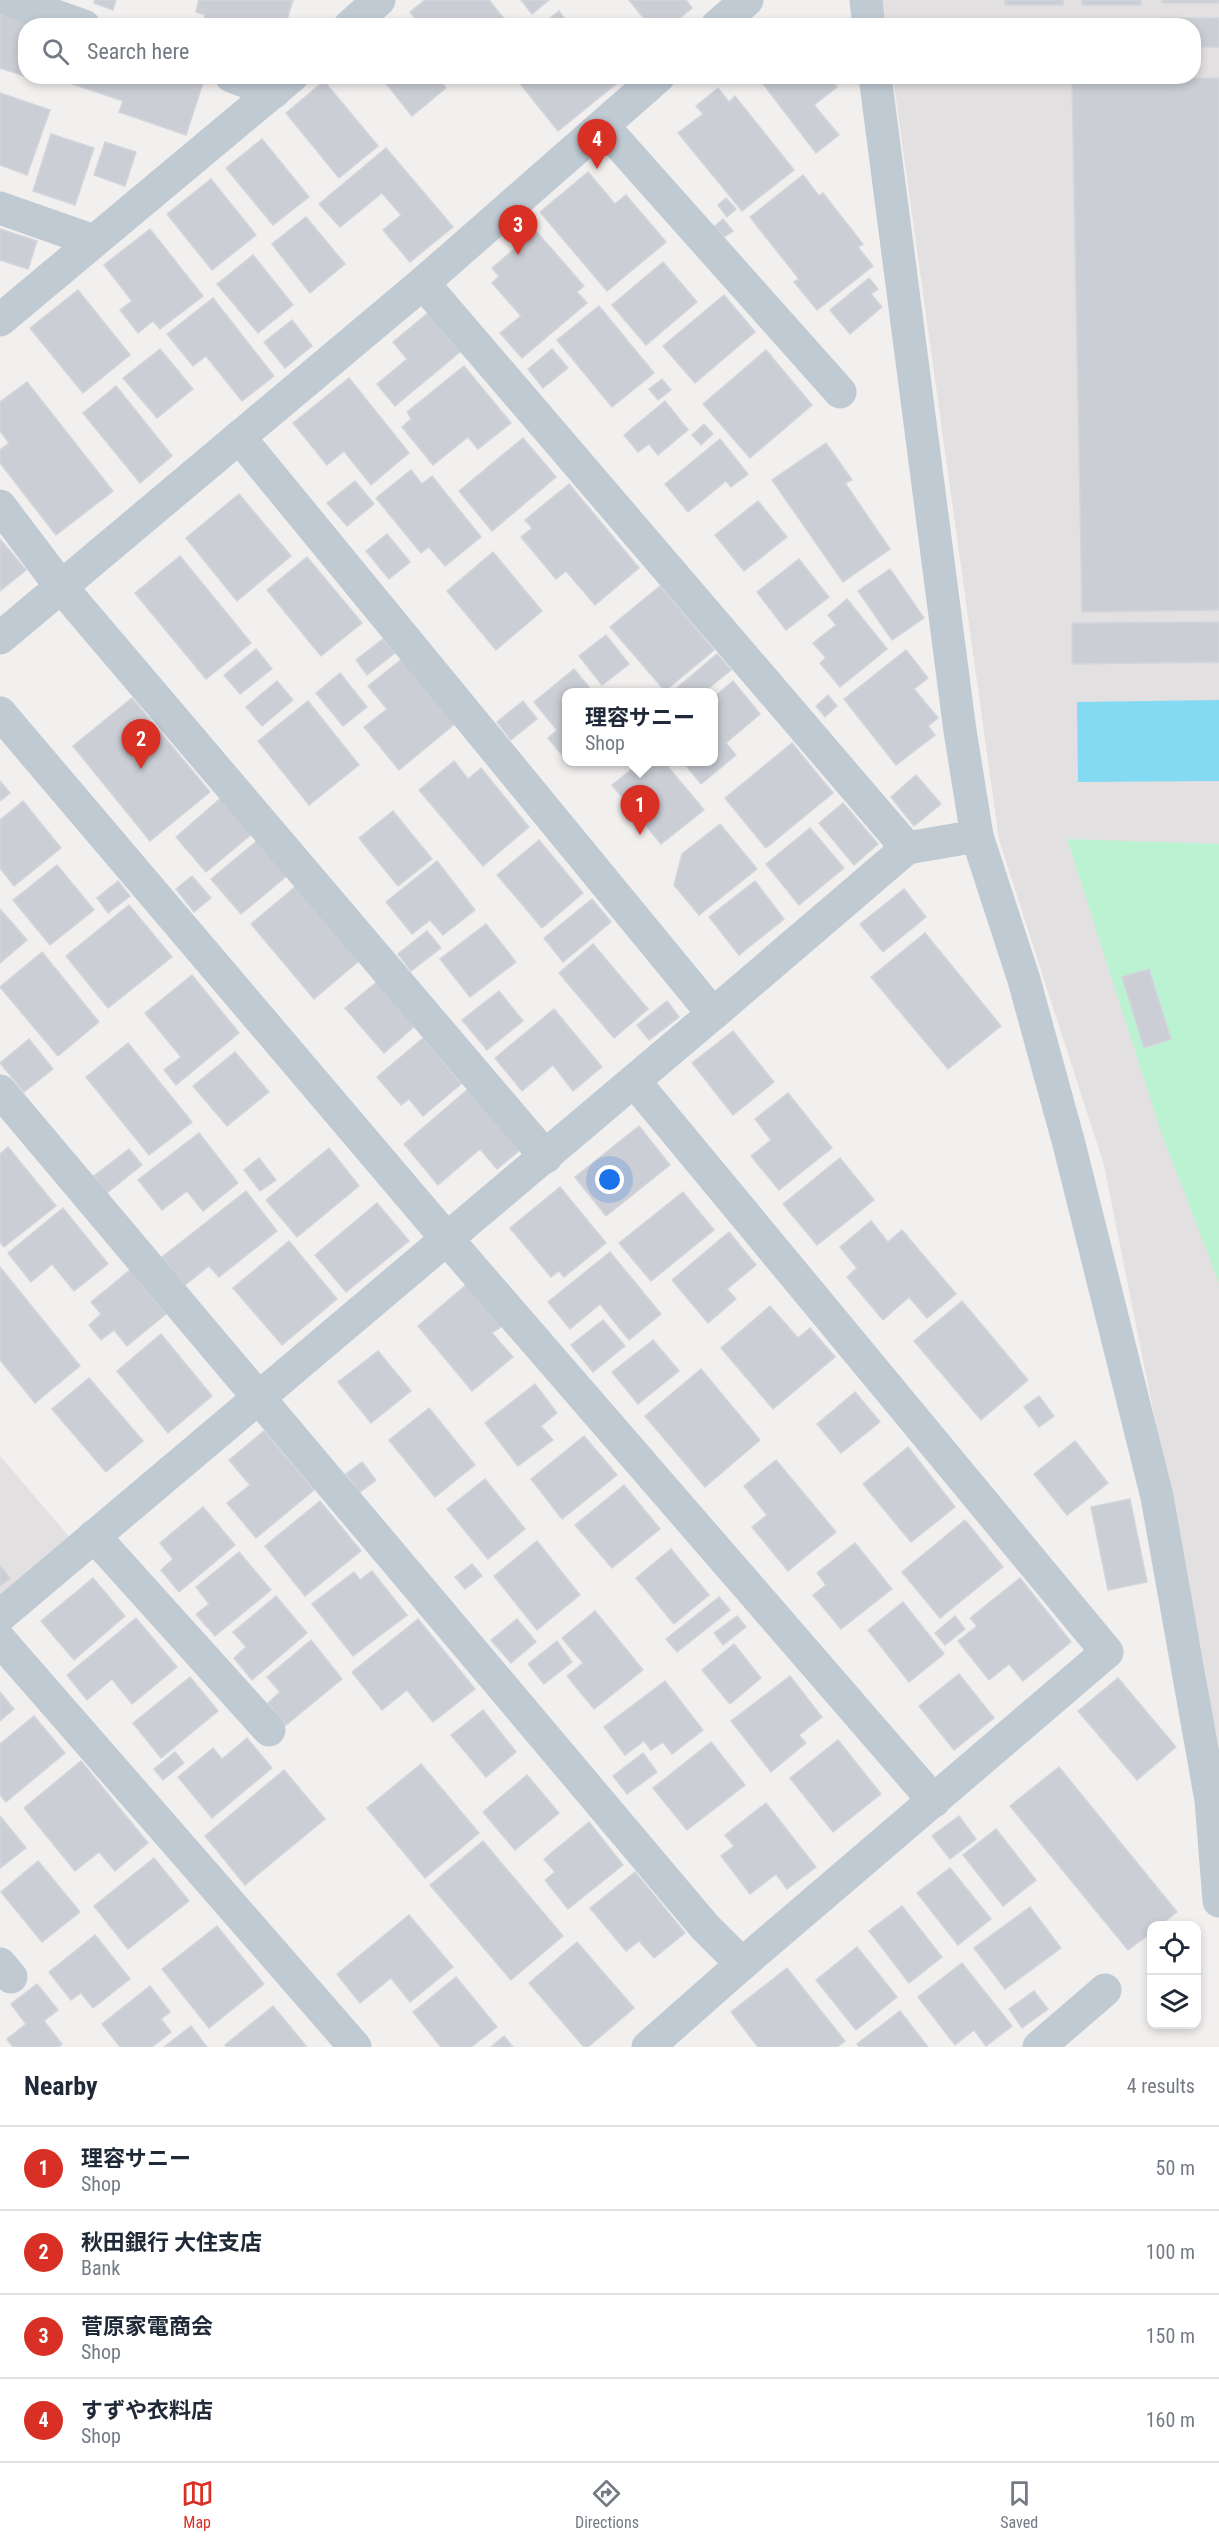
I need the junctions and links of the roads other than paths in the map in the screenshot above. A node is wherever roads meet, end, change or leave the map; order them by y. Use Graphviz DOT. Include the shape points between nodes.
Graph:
graph roads {
  1 [pos="10,0"];
  2 [pos="379,0"];
  3 [pos="747,0"];
  4 [pos="866,0"];
  5 [pos="61,18"];
  6 [pos="359,18"];
  7 [pos="726,18"];
  8 [pos="868,18"];
  9 [pos="283,84"];
  10 [pos="650,84"];
  11 [pos="876,84"];
  12 [pos="603,126"];
  13 [pos="0,208"];
  14 [pos="94,241"];
  15 [pos="423,283"];
  16 [pos="0,320"];
  17 [pos="840,392"];
  18 [pos="239,437"];
  19 [pos="0,506"];
  20 [pos="62,588"];
  21 [pos="0,638"];
  22 [pos="0,713"];
  23 [pos="977,836"];
  24 [pos="907,848"];
  25 [pos="713,1014"];
  26 [pos="634,1081"];
  27 [pos="0,1091"];
  28 [pos="546,1157"];
  29 [pos="447,1239"];
  30 [pos="260,1397"];
  31 [pos="94,1536"];
  32 [pos="0,1616"];
  33 [pos="0,1640"];
  34 [pos="269,1730"];
  35 [pos="934,1801"];
  36 [pos="1219,1901"];
  37 [pos="742,1964"];
  38 [pos="1105,1990"];
  39 [pos="670,2041"];
  40 [pos="355,2047"];
  41 [pos="1039,2047"];
  1 -- 5 [label="street"];
  2 -- 6 [label="street"];
  3 -- 7 [label="street"];
  4 -- 8 [label="street"];
  9 -- 14 [label="street"];
  10 -- 12 [label="street"];
  11 -- 23 [label="street"];
  12 -- 15 [label="street"];
  12 -- 17 [label="street"];
  13 -- 14 [label="street"];
  14 -- 16 [label="street"];
  15 -- 18 [label="street"];
  15 -- 24 [label="street"];
  18 -- 20 [label="street"];
  18 -- 25 [label="street"];
  19 -- 20 [label="street"];
  20 -- 21 [label="street"];
  20 -- 28 [label="street"];
  22 -- 29 [label="street"];
  23 -- 24 [label="street"];
  23 -- 36 [label="street" via="1024,980 1069,1143 1157,1497 1211,1800"];
  24 -- 25 [label="street"];
  25 -- 26 [label="street"];
  26 -- 28 [label="street"];
  26 -- 35 [label="street" via="1107,1652"];
  27 -- 30 [label="street"];
  28 -- 29 [label="street"];
  29 -- 30 [label="street"];
  29 -- 35 [label="street"];
  30 -- 31 [label="street"];
  30 -- 37 [label="street" via="705,1927"];
  31 -- 32 [label="street"];
  31 -- 34 [label="street"];
  33 -- 40 [label="street"];
  35 -- 37 [label="street"];
  37 -- 39 [label="street"];
  38 -- 41 [label="street"];
}
